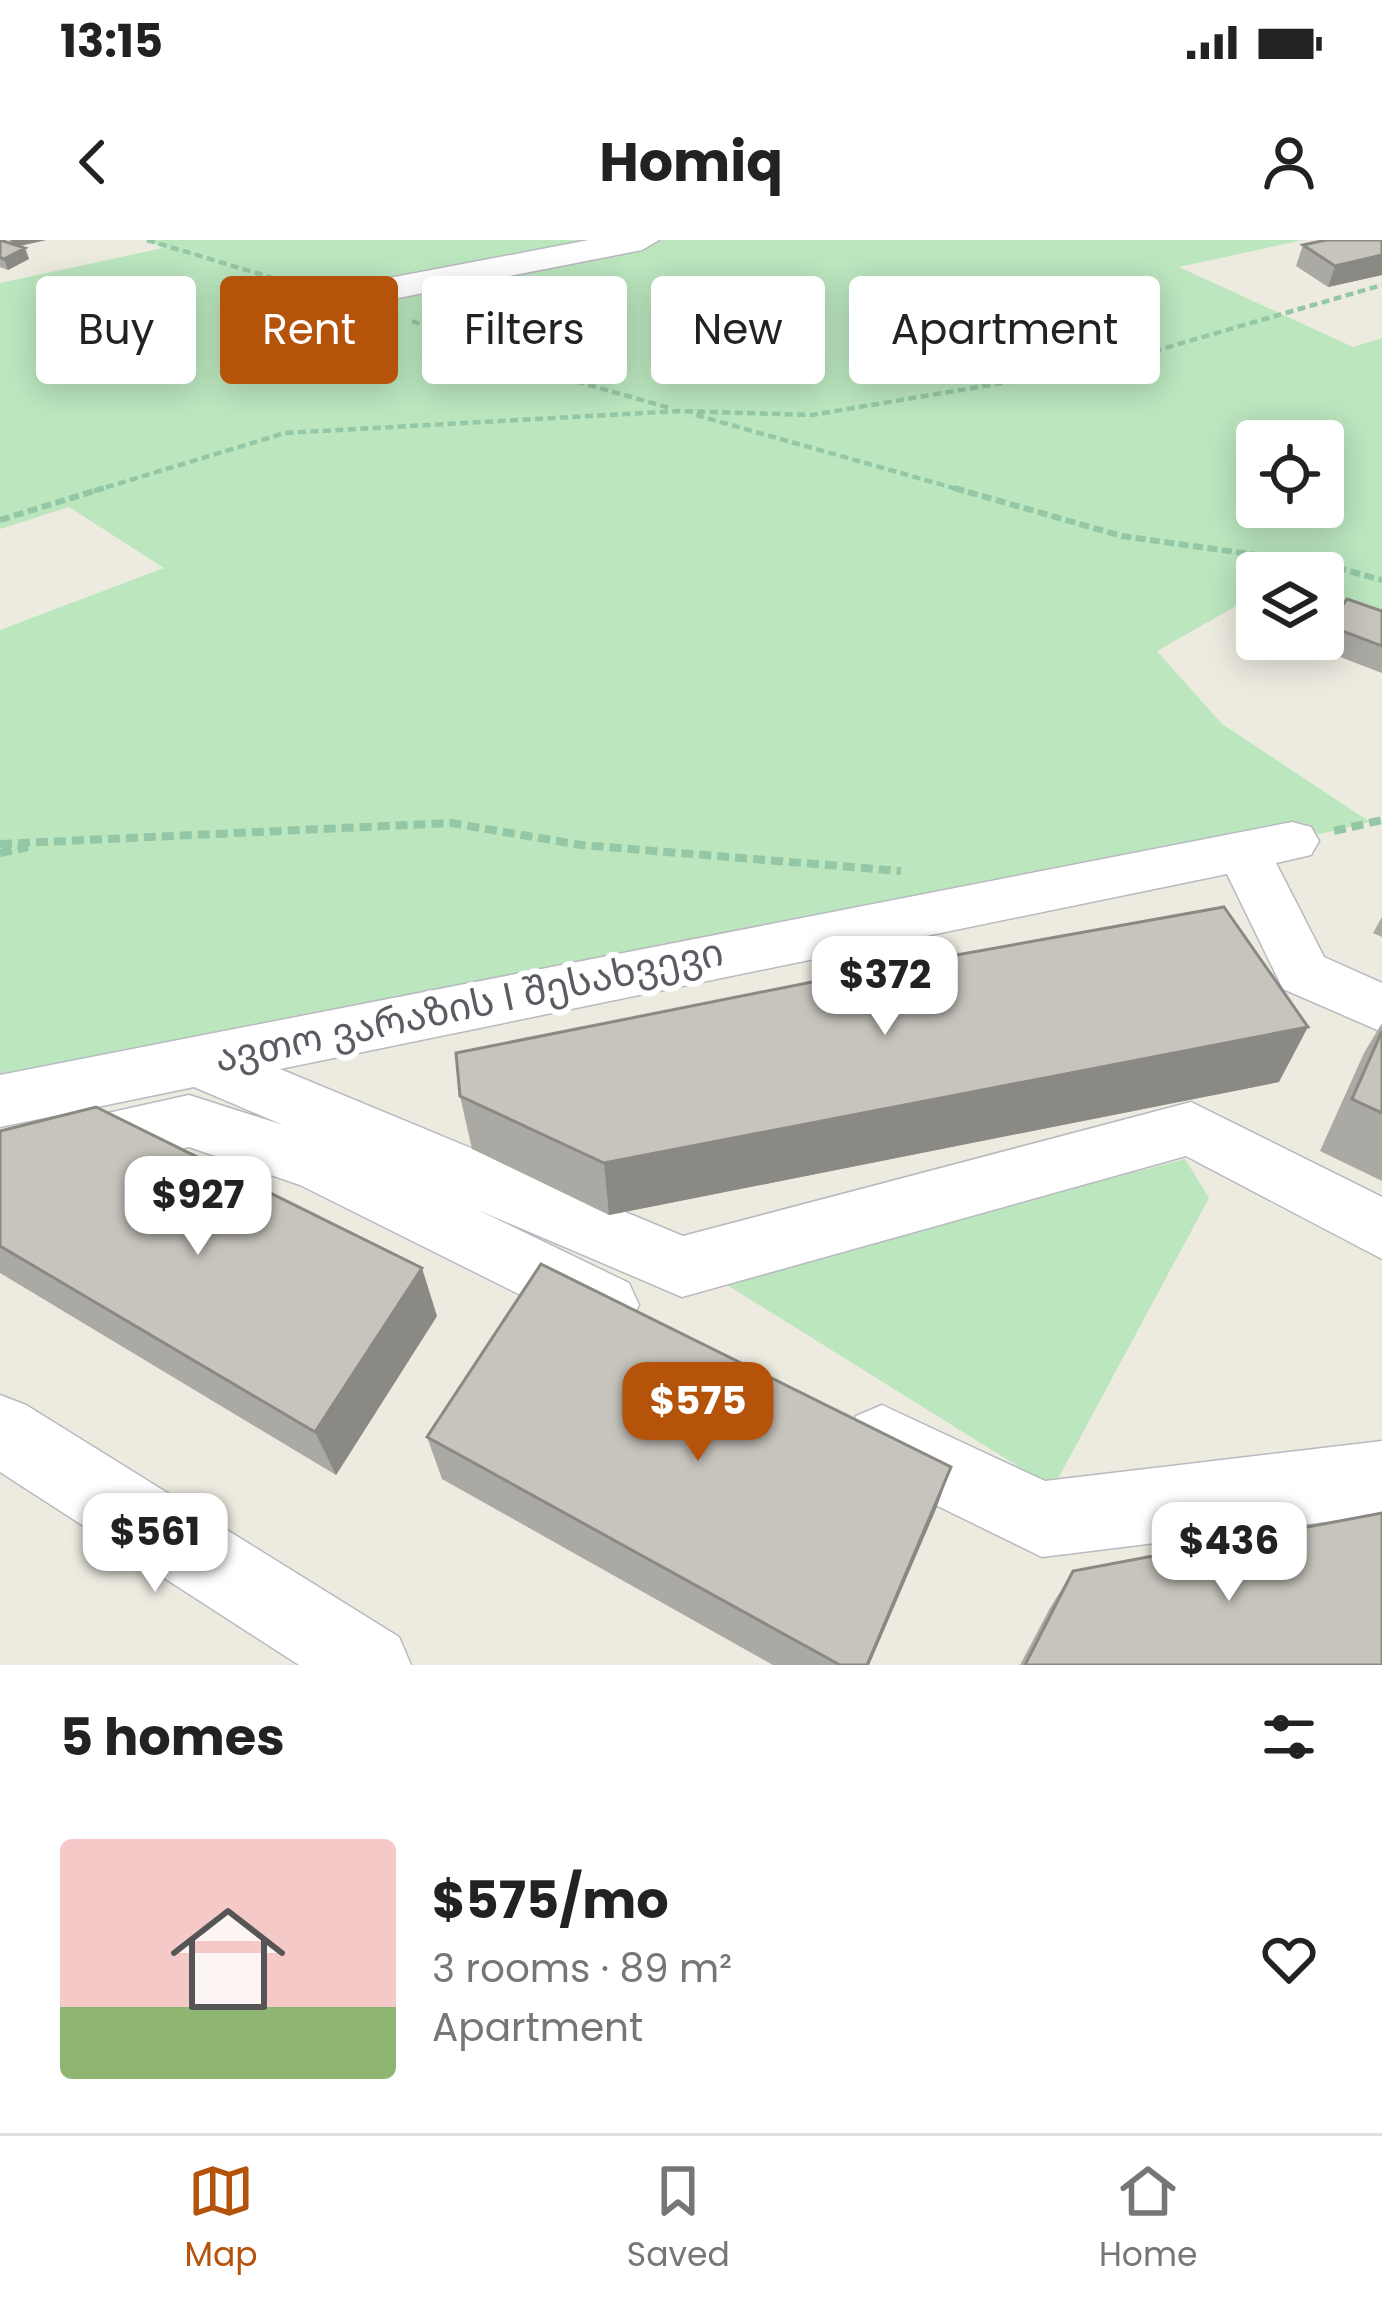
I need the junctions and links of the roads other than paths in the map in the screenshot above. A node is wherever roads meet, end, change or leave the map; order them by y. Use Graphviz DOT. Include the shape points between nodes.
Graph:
graph roads {
  1 [pos="642,240"];
  2 [pos="398,287"];
  3 [pos="1382,1009"];
  4 [pos="197,1060"];
  5 [pos="0,1101"];
  6 [pos="0,1163"];
  7 [pos="1382,1230"];
  8 [pos="660,1332"];
  9 [pos="830,1415"];
  10 [pos="0,1430"];
  11 [pos="1382,1478"];
  12 [pos="371,1665"];
  1 -- 2 [label="street"];
  3 -- 4 [label="street, ავთო ვარაზის I შესახვევი" via="1303,973 1266,846"];
  4 -- 5 [label="street, ავთო ვარაზის I შესახვევი"];
  4 -- 7 [label="street" via="682,1267 1191,1128"];
  6 -- 8 [label="street" via="189,1121 321,1166"];
  9 -- 11 [label="street" via="1042,1519"];
  10 -- 12 [label="street"];
}
